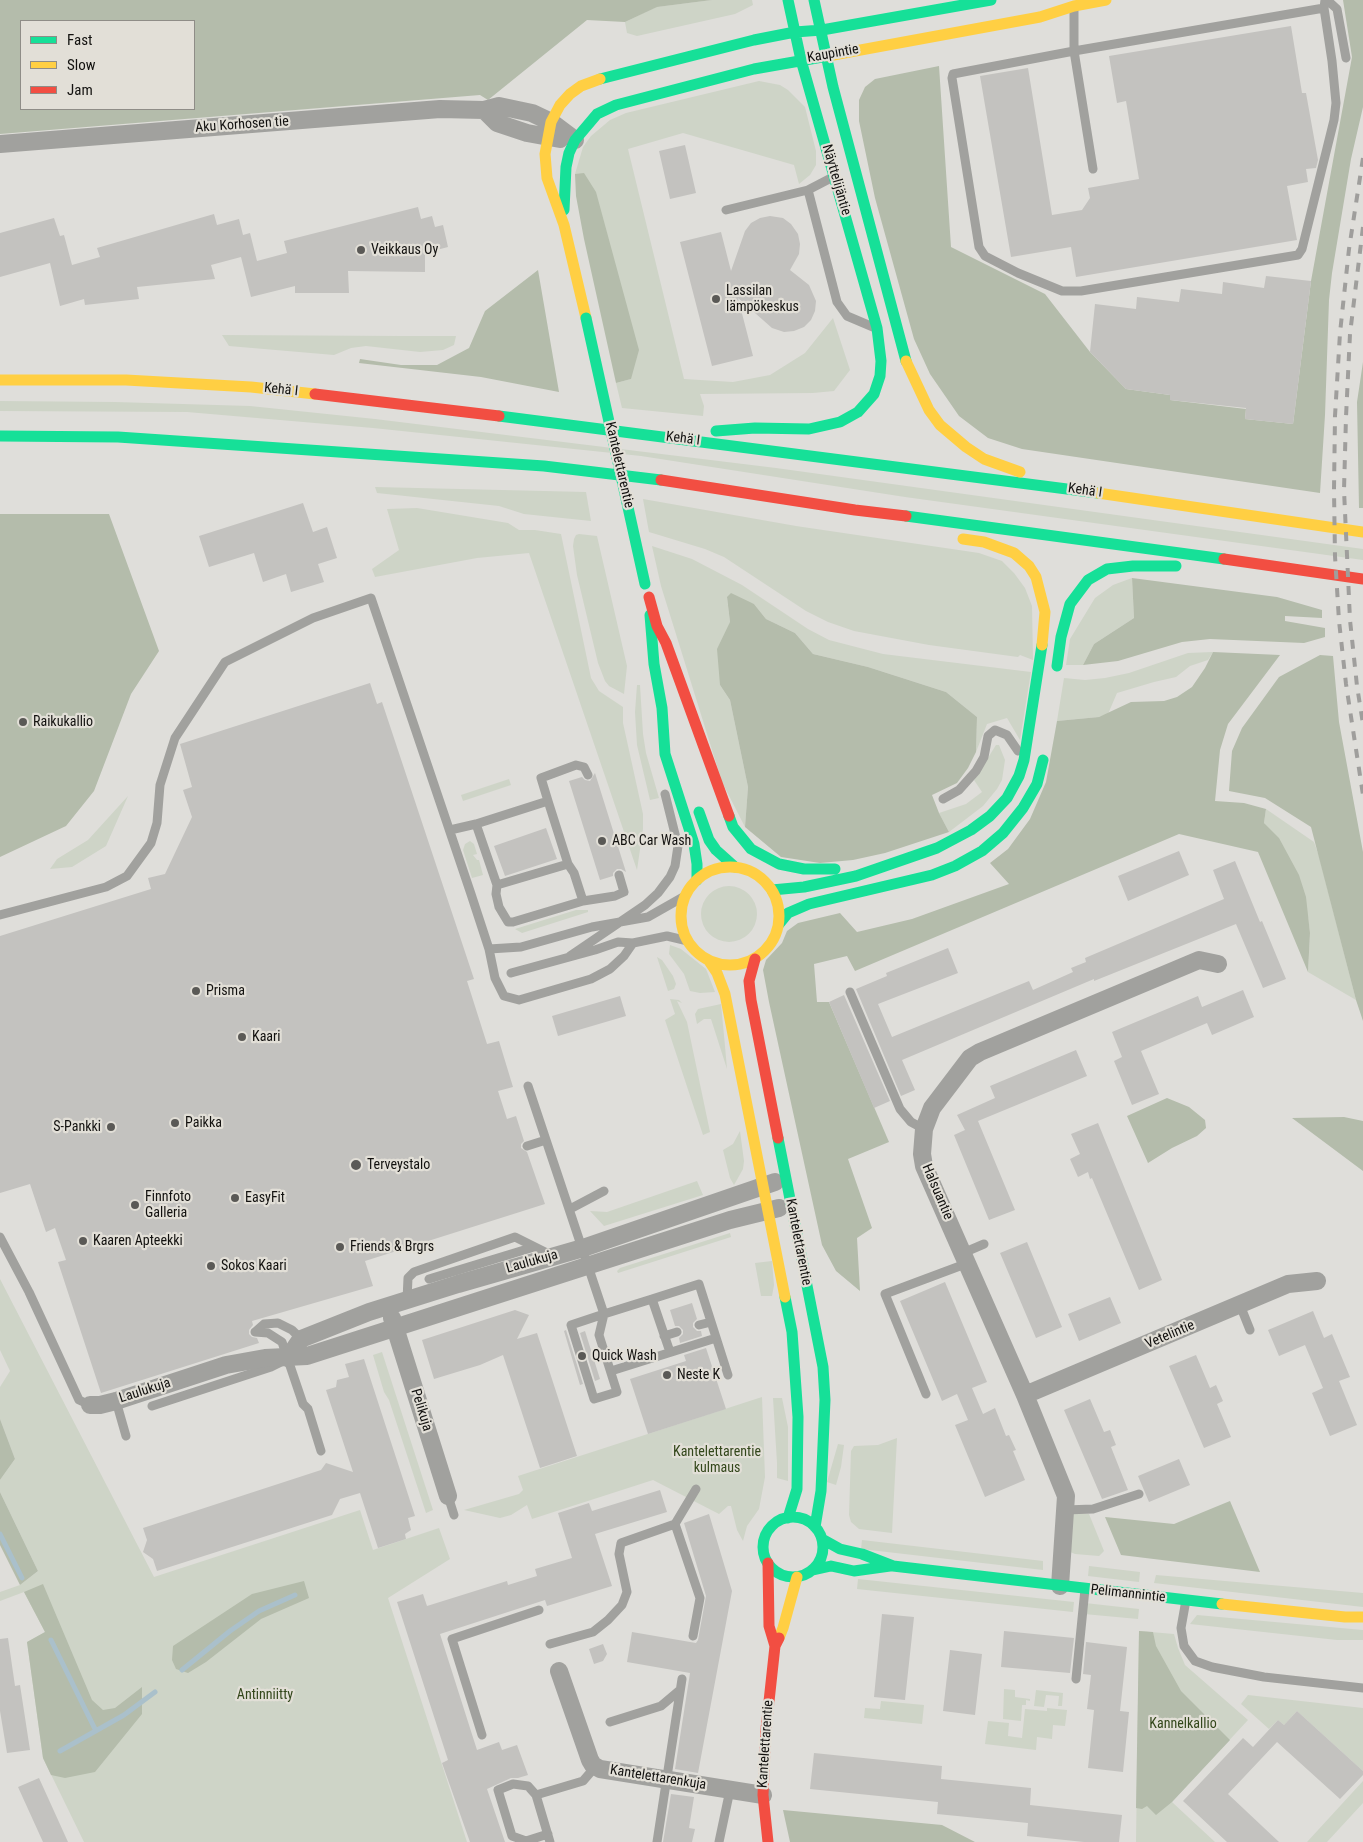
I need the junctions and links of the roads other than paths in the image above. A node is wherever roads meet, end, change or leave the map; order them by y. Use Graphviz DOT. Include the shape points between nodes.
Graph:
graph roads {
  1 [pos="788,0"];
  2 [pos="814,0"];
  3 [pos="991,0"];
  4 [pos="1106,0"];
  5 [pos="1074,3"];
  6 [pos="1325,3"];
  7 [pos="822,30"];
  8 [pos="795,32"];
  9 [pos="1074,51"];
  10 [pos="827,55"];
  11 [pos="1346,58"];
  12 [pos="801,60"];
  13 [pos="549,130"];
  14 [pos="575,140"];
  15 [pos="0,144"];
  16 [pos="1093,169"];
  17 [pos="835,176"];
  18 [pos="808,190"];
  19 [pos="726,210"];
  20 [pos="564,225"];
  21 [pos="877,328"];
  22 [pos="0,380"];
  23 [pos="0,436"];
  24 [pos="661,436"];
  25 [pos="1061,488"];
  26 [pos="855,510"];
  27 [pos="930,530"];
  28 [pos="1363,532"];
  29 [pos="949,536"];
  30 [pos="1247,562"];
  31 [pos="1363,579"];
  32 [pos="649,597"];
  33 [pos="1055,678"];
  34 [pos="662,708"];
  35 [pos="677,742"];
  36 [pos="1045,752"];
  37 [pos="666,754"];
  38 [pos="1024,760"];
  39 [pos="588,775"];
  40 [pos="943,799"];
  41 [pos="548,801"];
  42 [pos="696,801"];
  43 [pos="476,824"];
  44 [pos="450,830"];
  45 [pos="903,859"];
  46 [pos="568,864"];
  47 [pos="736,868"];
  48 [pos="619,874"];
  49 [pos="697,880"];
  50 [pos="497,885"];
  51 [pos="772,890"];
  52 [pos="686,896"];
  53 [pos="583,901"];
  54 [pos="0,915"];
  55 [pos="620,923"];
  56 [pos="779,924"];
  57 [pos="688,941"];
  58 [pos="632,943"];
  59 [pos="489,949"];
  60 [pos="570,956"];
  61 [pos="755,959"];
  62 [pos="709,961"];
  63 [pos="1218,964"];
  64 [pos="511,973"];
  65 [pos="850,992"];
  66 [pos="528,1086"];
  67 [pos="924,1128"];
  68 [pos="546,1140"];
  69 [pos="528,1146"];
  70 [pos="786,1179"];
  71 [pos="764,1185"];
  72 [pos="604,1191"];
  73 [pos="791,1205"];
  74 [pos="570,1209"];
  75 [pos="769,1211"];
  76 [pos="0,1238"];
  77 [pos="984,1244"];
  78 [pos="534,1247"];
  79 [pos="583,1248"];
  80 [pos="553,1256"];
  81 [pos="965,1258"];
  82 [pos="589,1266"];
  83 [pos="430,1279"];
  84 [pos="1317,1282"];
  85 [pos="652,1299"];
  86 [pos="407,1300"];
  87 [pos="1240,1305"];
  88 [pos="388,1306"];
  89 [pos="604,1314"];
  90 [pos="710,1322"];
  91 [pos="699,1325"];
  92 [pos="395,1328"];
  93 [pos="1250,1330"];
  94 [pos="677,1332"];
  95 [pos="664,1336"];
  96 [pos="716,1338"];
  97 [pos="300,1339"];
  98 [pos="670,1352"];
  99 [pos="288,1358"];
  100 [pos="610,1371"];
  101 [pos="728,1375"];
  102 [pos="926,1394"];
  103 [pos="1025,1395"];
  104 [pos="116,1401"];
  105 [pos="90,1404"];
  106 [pos="152,1406"];
  107 [pos="126,1436"];
  108 [pos="321,1451"];
  109 [pos="696,1489"];
  110 [pos="1139,1494"];
  111 [pos="448,1496"];
  112 [pos="1065,1510"];
  113 [pos="454,1515"];
  114 [pos="788,1518"];
  115 [pos="675,1524"];
  116 [pos="815,1527"];
  117 [pos="822,1539"];
  118 [pos="768,1562"];
  119 [pos="893,1566"];
  120 [pos="813,1570"];
  121 [pos="797,1577"];
  122 [pos="1060,1586"];
  123 [pos="1085,1589"];
  124 [pos="1186,1600"];
  125 [pos="539,1610"];
  126 [pos="1363,1617"];
  127 [pos="693,1636"];
  128 [pos="550,1644"];
  129 [pos="775,1646"];
  130 [pos="559,1671"];
  131 [pos="1076,1678"];
  132 [pos="682,1679"];
  133 [pos="1363,1688"];
  134 [pos="680,1690"];
  135 [pos="610,1722"];
  136 [pos="482,1735"];
  137 [pos="596,1766"];
  138 [pos="667,1780"];
  139 [pos="730,1790"];
  140 [pos="536,1795"];
  141 [pos="763,1795"];
  142 [pos="549,1838"];
  143 [pos="657,1842"];
  144 [pos="719,1842"];
  145 [pos="768,1842"];
  1 -- 8 [label="main road, Näyttelijäntie"];
  2 -- 7 [label="main road, Näyttelijäntie"];
  3 -- 7 [label="main road, Kaupintie"];
  4 -- 5 [label="main road, Kaupintie"];
  5 -- 9 [label="lane"];
  5 -- 10 [label="main road, Kaupintie" via="1040,17"];
  6 -- 9 [label="lane"];
  6 -- 9 [label="lane" via="1336,102 1298,255 1081,291 1062,291 985,256 979,247 953,74"];
  6 -- 11 [label="lane" via="1337,9"];
  7 -- 8 [label="main road, Kaupintie"];
  7 -- 10 [label="main road, Näyttelijäntie"];
  8 -- 12 [label="main road, Näyttelijäntie"];
  8 -- 13 [label="main road, Kaupintie" via="596,80 570,94 560,105"];
  9 -- 16 [label="lane"];
  10 -- 12 [label="main road, Kaupintie"];
  10 -- 25 [label="main road, Näyttelijäntie" via="906,361 928,410 940,425 984,458"];
  12 -- 14 [label="main road, Kaupintie" via="616,105 597,114"];
  12 -- 17 [label="main road, Näyttelijäntie"];
  13 -- 14 [label="street, Aku Korhosen tie"];
  13 -- 15 [label="street, Aku Korhosen tie" via="532,113 499,106 484,110 440,109"];
  13 -- 20 [label="main road, Kantelettarentie" via="545,154 547,178"];
  14 -- 20 [label="main road, Kantelettarentie" via="566,167"];
  17 -- 18 [label="lane"];
  17 -- 21 [label="main road, Näyttelijäntie"];
  18 -- 19 [label="lane"];
  18 -- 21 [label="lane" via="837,302 847,316"];
  20 -- 32 [label="main road, Kantelettarentie, bridge"];
  21 -- 24 [label="main road, Näyttelijäntie" via="881,361 874,394 858,412 840,422 809,429 755,428"];
  22 -- 24 [label="main road, Kehä I" via="126,380 250,387"];
  23 -- 26 [label="main road" via="118,436 544,466"];
  24 -- 25 [label="main road, Kehä I"];
  25 -- 28 [label="main road, Kehä I"];
  26 -- 27 [label="main road"];
  26 -- 30 [label="main road"];
  29 -- 38 [label="main road" via="984,542 1014,552 1036,577 1044,612 1044,629"];
  30 -- 31 [label="main road"];
  30 -- 33 [label="main road" via="1133,566 1107,569 1088,580 1070,604"];
  32 -- 34 [label="main road, Kantelettarentie" via="654,664"];
  32 -- 45 [label="main road" via="728,817 745,843 772,862 804,869 842,868"];
  34 -- 35 [label="main road, Kantelettarentie"];
  34 -- 37 [label="main road, Kantelettarentie"];
  36 -- 56 [label="main road" via="1036,784 1023,808 1003,833 982,851 932,875 810,904 788,913"];
  37 -- 49 [label="main road, Kantelettarentie" via="694,844"];
  37 -- 55 [label="lane" via="662,782 678,846 675,866 658,893"];
  38 -- 40 [label="lane" via="1007,735 995,730 988,736 984,757 976,771 960,790"];
  38 -- 45 [label="main road" via="1006,798 990,816 937,848"];
  39 -- 41 [label="lane" via="584,767 576,765 541,778"];
  41 -- 43 [label="lane"];
  41 -- 46 [label="lane"];
  42 -- 47 [label="main road" via="710,840"];
  43 -- 44 [label="lane"];
  43 -- 50 [label="lane"];
  44 -- 54 [label="lane" via="371,598 313,618 225,662 175,738 160,785 157,823 151,843 127,876 106,887"];
  44 -- 59 [label="lane"];
  45 -- 51 [label="main road" via="856,876"];
  46 -- 50 [label="lane"];
  46 -- 53 [label="lane"];
  47 -- 49 [label="main road" via="715,870"];
  47 -- 51 [label="main road" via="756,874"];
  48 -- 53 [label="lane" via="624,892"];
  49 -- 52 [label="main road"];
  50 -- 53 [label="lane" via="499,907 508,922"];
  51 -- 56 [label="main road" via="779,906"];
  52 -- 55 [label="lane" via="648,917"];
  52 -- 57 [label="main road" via="681,918"];
  55 -- 59 [label="lane" via="592,927 522,947"];
  55 -- 60 [label="lane"];
  56 -- 61 [label="main road" via="771,944"];
  57 -- 58 [label="lane" via="667,936"];
  57 -- 62 [label="main road"];
  58 -- 59 [label="lane" via="610,969 591,979 519,1000 504,996 495,978"];
  58 -- 60 [label="lane" via="618,942"];
  60 -- 64 [label="lane"];
  61 -- 62 [label="main road" via="732,966"];
  61 -- 70 [label="main road, Kantelettarentie" via="750,990"];
  62 -- 71 [label="main road, Kantelettarentie" via="725,994"];
  63 -- 67 [label="street, Halsuantie" via="1198,960 980,1052 970,1058 932,1108"];
  65 -- 67 [label="lane" via="900,1109 911,1122"];
  66 -- 68 [label="lane"];
  67 -- 81 [label="street, Halsuantie" via="924,1166"];
  68 -- 69 [label="lane"];
  68 -- 74 [label="lane"];
  70 -- 71 [label="street, Laulukuja"];
  70 -- 73 [label="main road, Kantelettarentie"];
  71 -- 75 [label="main road, Kantelettarentie"];
  71 -- 79 [label="street, Laulukuja"];
  72 -- 74 [label="lane"];
  73 -- 75 [label="street, Laulukuja"];
  73 -- 116 [label="main road, Kantelettarentie" via="823,1367 826,1400"];
  74 -- 79 [label="lane"];
  75 -- 82 [label="street, Laulukuja" via="730,1220"];
  75 -- 114 [label="main road, Kantelettarentie" via="792,1332 798,1417 797,1488"];
  76 -- 105 [label="lane" via="79,1400"];
  77 -- 81 [label="lane"];
  78 -- 80 [label="lane"];
  78 -- 83 [label="lane"];
  78 -- 86 [label="lane" via="515,1237 414,1272 408,1278"];
  79 -- 80 [label="street, Laulukuja"];
  79 -- 82 [label="lane"];
  80 -- 86 [label="street, Laulukuja"];
  81 -- 102 [label="lane" via="885,1294"];
  81 -- 103 [label="street, Halsuantie"];
  82 -- 89 [label="lane"];
  82 -- 92 [label="street, Laulukuja"];
  84 -- 87 [label="street, Vetelintie" via="1288,1284"];
  85 -- 89 [label="lane"];
  85 -- 90 [label="lane" via="699,1284"];
  85 -- 95 [label="lane"];
  86 -- 88 [label="street, Laulukuja"];
  87 -- 93 [label="lane"];
  87 -- 103 [label="street, Vetelintie"];
  88 -- 92 [label="street, Pelikuja"];
  88 -- 97 [label="street, Laulukuja"];
  89 -- 100 [label="lane" via="599,1335"];
  89 -- 100 [label="lane" via="571,1325 594,1399 617,1392"];
  90 -- 91 [label="lane"];
  90 -- 96 [label="lane"];
  92 -- 99 [label="street, Laulukuja" via="307,1356"];
  92 -- 111 [label="street, Pelikuja"];
  94 -- 95 [label="lane"];
  95 -- 98 [label="lane"];
  96 -- 98 [label="lane"];
  96 -- 101 [label="lane"];
  97 -- 99 [label="street"];
  97 -- 99 [label="lane" via="292,1330 278,1323 264,1324 255,1332 275,1336 282,1342"];
  98 -- 100 [label="lane"];
  99 -- 104 [label="street, Laulukuja" via="264,1358 226,1365"];
  99 -- 106 [label="lane" via="271,1367"];
  99 -- 108 [label="lane"];
  103 -- 112 [label="street, Halsuantie" via="1066,1496"];
  104 -- 105 [label="street, Laulukuja"];
  104 -- 107 [label="lane"];
  109 -- 115 [label="lane"];
  110 -- 112 [label="lane" via="1093,1509"];
  111 -- 113 [label="lane, Pelikuja"];
  112 -- 122 [label="street, Halsuantie"];
  114 -- 116 [label="main road" via="803,1519"];
  114 -- 118 [label="main road" via="779,1521 766,1535 764,1554"];
  115 -- 127 [label="lane" via="700,1598"];
  115 -- 128 [label="lane" via="621,1543 619,1554 627,1592 622,1605 593,1632"];
  116 -- 117 [label="main road"];
  117 -- 119 [label="main road, Pelimannintie" via="840,1549"];
  117 -- 120 [label="main road" via="822,1555"];
  118 -- 121 [label="main road" via="780,1574"];
  118 -- 129 [label="main road, Kantelettarentie" via="769,1626"];
  119 -- 120 [label="main road, Pelimannintie" via="854,1571 832,1566"];
  119 -- 122 [label="main road, Pelimannintie"];
  120 -- 121 [label="main road"];
  121 -- 129 [label="main road, Kantelettarentie"];
  122 -- 123 [label="main road, Pelimannintie"];
  123 -- 124 [label="main road, Pelimannintie"];
  123 -- 131 [label="lane"];
  124 -- 126 [label="main road, Pelimannintie"];
  124 -- 133 [label="lane" via="1181,1628 1184,1646 1195,1661 1264,1677"];
  125 -- 136 [label="lane" via="452,1639"];
  129 -- 141 [label="main road, Kantelettarentie"];
  130 -- 137 [label="street, Kantelettarenkuja" via="590,1760"];
  132 -- 134 [label="lane"];
  134 -- 135 [label="lane" via="661,1706"];
  134 -- 138 [label="lane"];
  137 -- 138 [label="street, Kantelettarenkuja"];
  137 -- 140 [label="lane" via="583,1782"];
  138 -- 139 [label="street, Kantelettarenkuja"];
  138 -- 143 [label="lane"];
  139 -- 141 [label="street, Kantelettarenkuja"];
  139 -- 144 [label="lane"];
  140 -- 142 [label="lane"];
  140 -- 142 [label="lane" via="528,1786 513,1784 498,1790 512,1836 526,1841"];
  141 -- 145 [label="main road, Kantelettarentie"];
}
